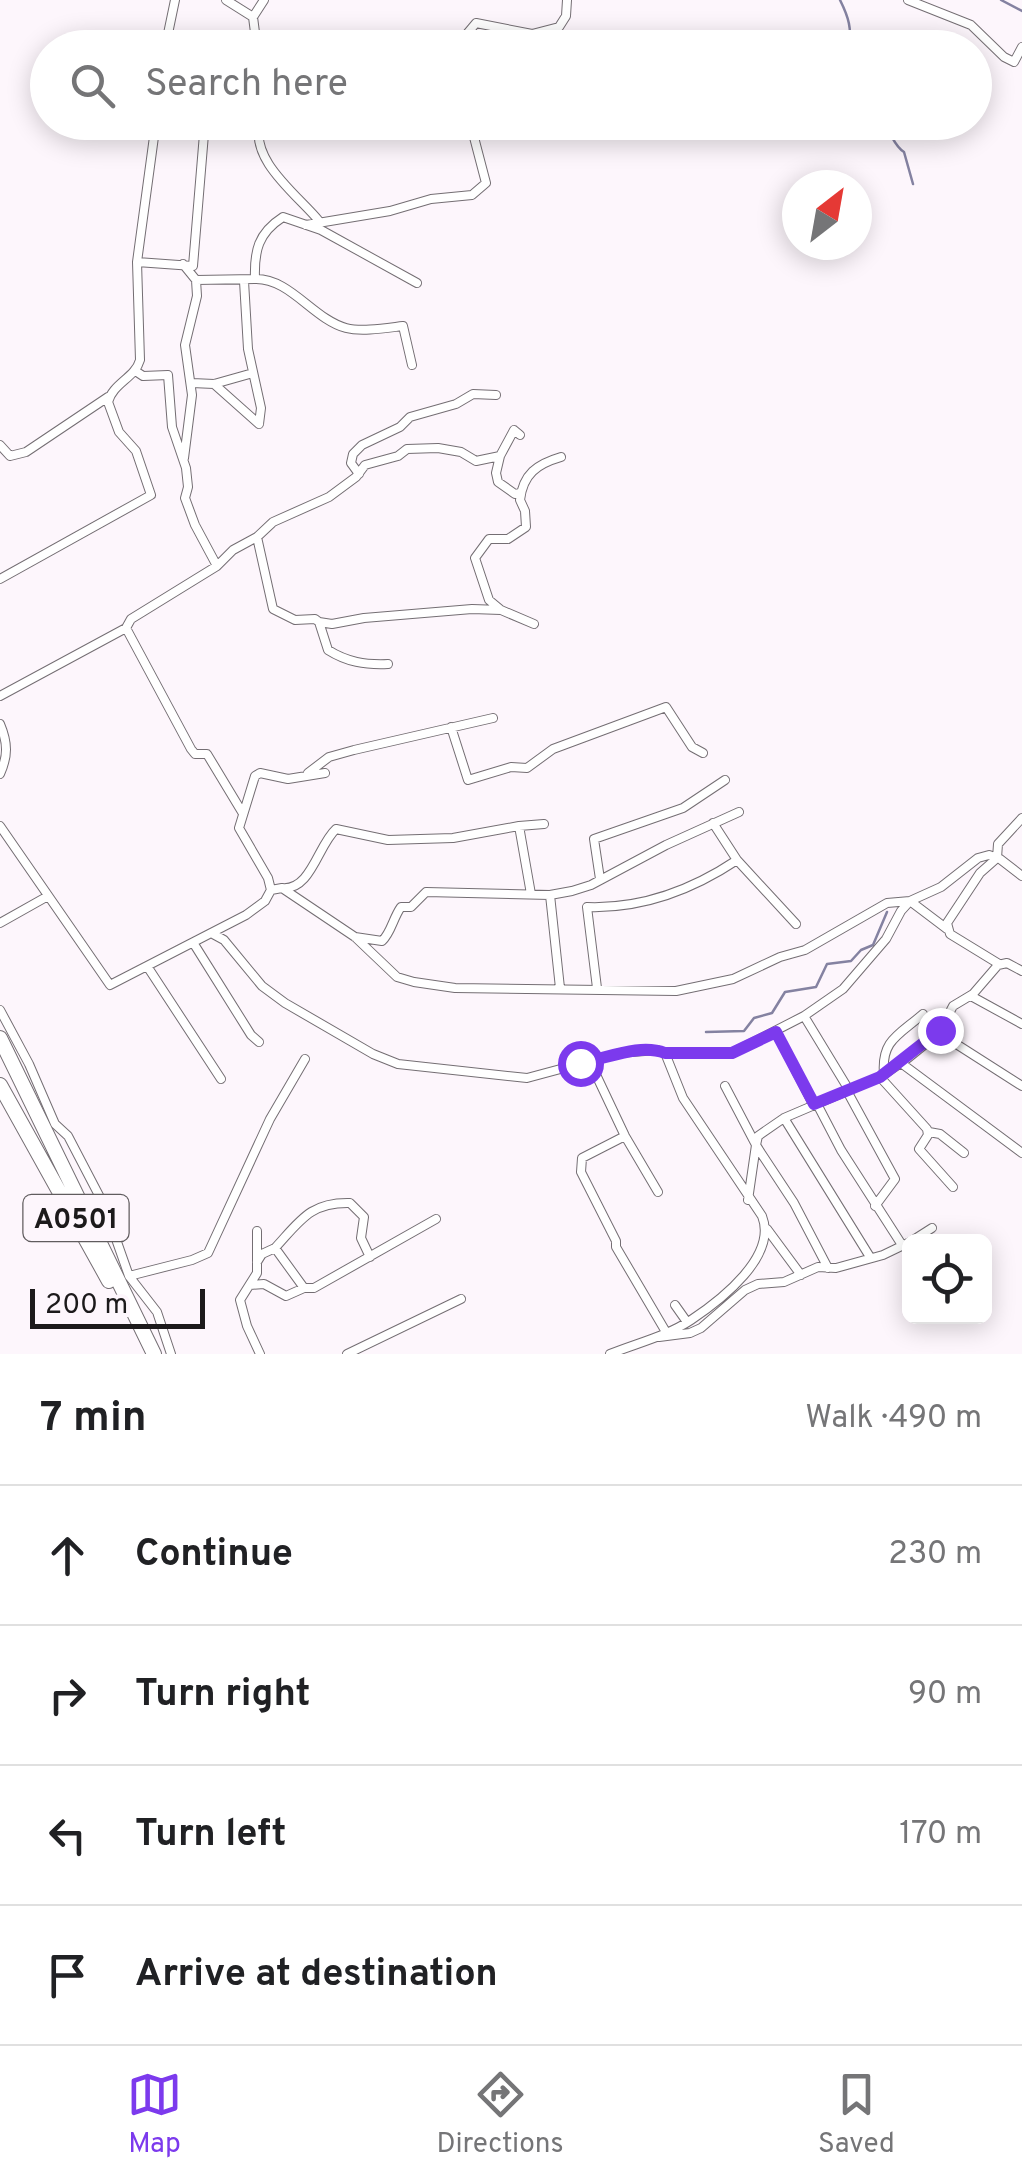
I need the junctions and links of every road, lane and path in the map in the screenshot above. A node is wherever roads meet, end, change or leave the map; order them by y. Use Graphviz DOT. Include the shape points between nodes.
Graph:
graph roads {
  1 [pos="175,0"];
  2 [pos="226,0"];
  3 [pos="264,0"];
  4 [pos="568,0"];
  5 [pos="908,0"];
  6 [pos="253,16"];
  7 [pos="169,30"];
  8 [pos="255,30"];
  9 [pos="470,30"];
  10 [pos="512,30"];
  11 [pos="547,30"];
  12 [pos="976,30"];
  13 [pos="992,45"];
  14 [pos="1022,48"];
  15 [pos="154,140"];
  16 [pos="202,140"];
  17 [pos="260,140"];
  18 [pos="475,140"];
  19 [pos="319,221"];
  20 [pos="306,226"];
  21 [pos="137,262"];
  22 [pos="183,264"];
  23 [pos="255,279"];
  24 [pos="196,280"];
  25 [pos="244,281"];
  26 [pos="417,284"];
  27 [pos="412,365"];
  28 [pos="136,372"];
  29 [pos="253,373"];
  30 [pos="168,375"];
  31 [pos="192,380"];
  32 [pos="214,384"];
  33 [pos="496,395"];
  34 [pos="108,397"];
  35 [pos="520,436"];
  36 [pos="0,445"];
  37 [pos="500,456"];
  38 [pos="561,457"];
  39 [pos="184,462"];
  40 [pos="359,474"];
  41 [pos="520,493"];
  42 [pos="257,536"];
  43 [pos="217,566"];
  44 [pos="0,579"];
  45 [pos="501,610"];
  46 [pos="320,622"];
  47 [pos="534,624"];
  48 [pos="126,628"];
  49 [pos="388,664"];
  50 [pos="0,696"];
  51 [pos="493,718"];
  52 [pos="0,724"];
  53 [pos="451,727"];
  54 [pos="703,753"];
  55 [pos="0,774"];
  56 [pos="325,774"];
  57 [pos="304,775"];
  58 [pos="724,780"];
  59 [pos="242,812"];
  60 [pos="739,812"];
  61 [pos="1022,818"];
  62 [pos="713,823"];
  63 [pos="544,824"];
  64 [pos="0,826"];
  65 [pos="518,826"];
  66 [pos="996,858"];
  67 [pos="737,860"];
  68 [pos="1022,876"];
  69 [pos="600,879"];
  70 [pos="282,888"];
  71 [pos="271,890"];
  72 [pos="530,894"];
  73 [pos="550,895"];
  74 [pos="48,896"];
  75 [pos="910,901"];
  76 [pos="0,923"];
  77 [pos="796,924"];
  78 [pos="947,929"];
  79 [pos="213,934"];
  80 [pos="355,937"];
  81 [pos="194,944"];
  82 [pos="999,964"];
  83 [pos="147,966"];
  84 [pos="1022,971"];
  85 [pos="560,988"];
  86 [pos="597,988"];
  87 [pos="971,996"];
  88 [pos="0,1010"];
  89 [pos="923,1014"];
  90 [pos="804,1016"];
  91 [pos="1022,1024"];
  92 [pos="776,1032"];
  93 [pos="939,1033"];
  94 [pos="0,1038"];
  95 [pos="259,1042"];
  96 [pos="665,1053"];
  97 [pos="306,1058"];
  98 [pos="590,1062"];
  99 [pos="901,1063"];
  100 [pos="882,1076"];
  101 [pos="221,1079"];
  102 [pos="0,1085"];
  103 [pos="725,1086"];
  104 [pos="1022,1086"];
  105 [pos="848,1090"];
  106 [pos="815,1103"];
  107 [pos="784,1118"];
  108 [pos="929,1132"];
  109 [pos="626,1136"];
  110 [pos="756,1145"];
  111 [pos="964,1153"];
  112 [pos="1022,1153"];
  113 [pos="953,1187"];
  114 [pos="658,1192"];
  115 [pos="748,1200"];
  116 [pos="876,1206"];
  117 [pos="436,1219"];
  118 [pos="932,1228"];
  119 [pos="767,1229"];
  120 [pos="258,1231"];
  121 [pos="922,1234"];
  122 [pos="902,1237"];
  123 [pos="902,1245"];
  124 [pos="275,1248"];
  125 [pos="370,1257"];
  126 [pos="870,1257"];
  127 [pos="257,1262"];
  128 [pos="828,1268"];
  129 [pos="802,1275"];
  130 [pos="124,1277"];
  131 [pos="250,1284"];
  132 [pos="304,1288"];
  133 [pos="461,1299"];
  134 [pos="675,1305"];
  135 [pos="687,1322"];
  136 [pos="666,1332"];
  137 [pos="655,1337"];
  138 [pos="145,1354"];
  139 [pos="154,1354"];
  140 [pos="171,1354"];
  141 [pos="260,1354"];
  142 [pos="347,1354"];
  143 [pos="610,1354"];
  1 -- 7 [label="street"];
  2 -- 6 [label="street"];
  3 -- 6 [label="street"];
  4 -- 11 [label="street" via="559,27"];
  5 -- 12 [label="street"];
  6 -- 8 [label="street"];
  9 -- 10 [label="street" via="476,23"];
  13 -- 14 [label="street" via="1014,62"];
  15 -- 21 [label="street"];
  16 -- 22 [label="street" via="194,261"];
  17 -- 19 [label="street" via="290,195"];
  18 -- 19 [label="street" via="486,183 472,195"];
  19 -- 20 [label="street"];
  20 -- 23 [label="street" via="282,217 263,232"];
  20 -- 26 [label="street"];
  21 -- 22 [label="street"];
  21 -- 28 [label="street"];
  22 -- 24 [label="street"];
  23 -- 25 [label="street"];
  23 -- 27 [label="street" via="286,289 346,328 403,326"];
  24 -- 25 [label="street"];
  24 -- 31 [label="street" via="186,345"];
  25 -- 29 [label="street"];
  28 -- 30 [label="street"];
  28 -- 34 [label="street"];
  29 -- 32 [label="street"];
  29 -- 32 [label="street" via="259,424"];
  30 -- 31 [label="street" via="182,370"];
  30 -- 39 [label="street" via="172,426"];
  31 -- 32 [label="street"];
  31 -- 39 [label="street"];
  33 -- 40 [label="street" via="473,394 410,417 353,454"];
  34 -- 36 [label="street" via="26,452 10,456"];
  34 -- 44 [label="street" via="152,495"];
  35 -- 37 [label="street" via="510,434"];
  37 -- 40 [label="street" via="476,461 452,450 407,448"];
  37 -- 41 [label="street" via="498,482"];
  38 -- 41 [label="street" via="534,468"];
  39 -- 43 [label="street" via="189,511"];
  40 -- 42 [label="street"];
  41 -- 45 [label="street" via="526,527 508,539 490,539 475,558 489,600"];
  42 -- 43 [label="street"];
  42 -- 46 [label="street" via="273,609"];
  43 -- 48 [label="street"];
  45 -- 46 [label="street"];
  45 -- 47 [label="street"];
  46 -- 49 [label="street" via="328,650 343,660"];
  48 -- 50 [label="street"];
  48 -- 59 [label="street" via="191,749 208,754"];
  51 -- 53 [label="street"];
  52 -- 55 [label="street" via="7,740"];
  53 -- 54 [label="street" via="468,780 527,768 553,749 666,707"];
  53 -- 57 [label="street" via="329,757"];
  56 -- 57 [label="street"];
  57 -- 59 [label="street" via="260,773"];
  58 -- 69 [label="street" via="683,808 594,838"];
  59 -- 71 [label="street" via="242,834"];
  60 -- 62 [label="street"];
  61 -- 66 [label="street" via="998,844"];
  62 -- 67 [label="street"];
  62 -- 69 [label="street"];
  63 -- 65 [label="street"];
  64 -- 74 [label="street"];
  65 -- 70 [label="street" via="388,840 336,829 303,881"];
  65 -- 72 [label="street"];
  66 -- 68 [label="street"];
  66 -- 75 [label="street" via="978,858"];
  66 -- 78 [label="street"];
  67 -- 77 [label="street"];
  67 -- 86 [label="street" via="681,892 626,906 588,907"];
  69 -- 73 [label="street"];
  70 -- 71 [label="street"];
  70 -- 80 [label="street"];
  71 -- 79 [label="street" via="265,901"];
  72 -- 73 [label="street"];
  72 -- 80 [label="street" via="426,892 411,907 401,907 382,941"];
  73 -- 85 [label="street"];
  74 -- 76 [label="street"];
  74 -- 83 [label="street" via="110,986"];
  75 -- 78 [label="street"];
  75 -- 86 [label="street" via="887,903 806,950 708,986"];
  75 -- 90 [label="street" via="844,988"];
  78 -- 82 [label="street"];
  79 -- 81 [label="street"];
  79 -- 98 [label="street" via="285,1003 386,1060 528,1078"];
  80 -- 85 [label="street" via="397,977 414,982"];
  81 -- 83 [label="street"];
  81 -- 95 [label="street"];
  82 -- 84 [label="street"];
  82 -- 87 [label="street"];
  83 -- 101 [label="street"];
  85 -- 86 [label="street"];
  87 -- 91 [label="street"];
  87 -- 93 [label="street" via="953,1006"];
  88 -- 130 [label="street" via="55,1124 104,1205"];
  89 -- 100 [label="street" via="888,1044"];
  90 -- 92 [label="street"];
  90 -- 105 [label="street"];
  92 -- 96 [label="street" via="732,1053"];
  92 -- 106 [label="street"];
  93 -- 99 [label="street"];
  93 -- 104 [label="street"];
  94 -- 130 [label="highway, A0501"];
  96 -- 98 [label="street"];
  96 -- 115 [label="street" via="684,1098"];
  97 -- 130 [label="street" via="208,1253"];
  98 -- 109 [label="street"];
  99 -- 100 [label="street"];
  99 -- 112 [label="street"];
  100 -- 105 [label="street"];
  100 -- 108 [label="street"];
  102 -- 138 [label="highway, A0501"];
  103 -- 110 [label="street"];
  105 -- 106 [label="street"];
  105 -- 116 [label="street" via="896,1179"];
  106 -- 107 [label="street"];
  106 -- 116 [label="street"];
  107 -- 110 [label="street" via="760,1133"];
  107 -- 126 [label="street"];
  108 -- 111 [label="street"];
  108 -- 113 [label="street" via="919,1148"];
  109 -- 114 [label="street"];
  109 -- 136 [label="street" via="582,1158 581,1172"];
  110 -- 115 [label="street"];
  110 -- 128 [label="street"];
  115 -- 119 [label="street"];
  116 -- 122 [label="street"];
  117 -- 125 [label="street"];
  118 -- 121 [label="street"];
  119 -- 129 [label="street"];
  119 -- 135 [label="street" via="761,1253"];
  120 -- 127 [label="street"];
  123 -- 126 [label="street"];
  124 -- 125 [label="street" via="313,1208 350,1203 364,1217 362,1238"];
  124 -- 127 [label="street"];
  124 -- 132 [label="street"];
  125 -- 132 [label="street"];
  126 -- 128 [label="street"];
  127 -- 131 [label="street"];
  128 -- 129 [label="street"];
  129 -- 137 [label="street" via="745,1290 690,1333"];
  130 -- 139 [label="highway, A0501"];
  130 -- 140 [label="street" via="158,1312"];
  131 -- 132 [label="street" via="286,1296"];
  131 -- 141 [label="street" via="240,1300"];
  133 -- 142 [label="street"];
  134 -- 135 [label="street"];
  135 -- 136 [label="street"];
  136 -- 137 [label="street"];
  137 -- 143 [label="street"];
}
